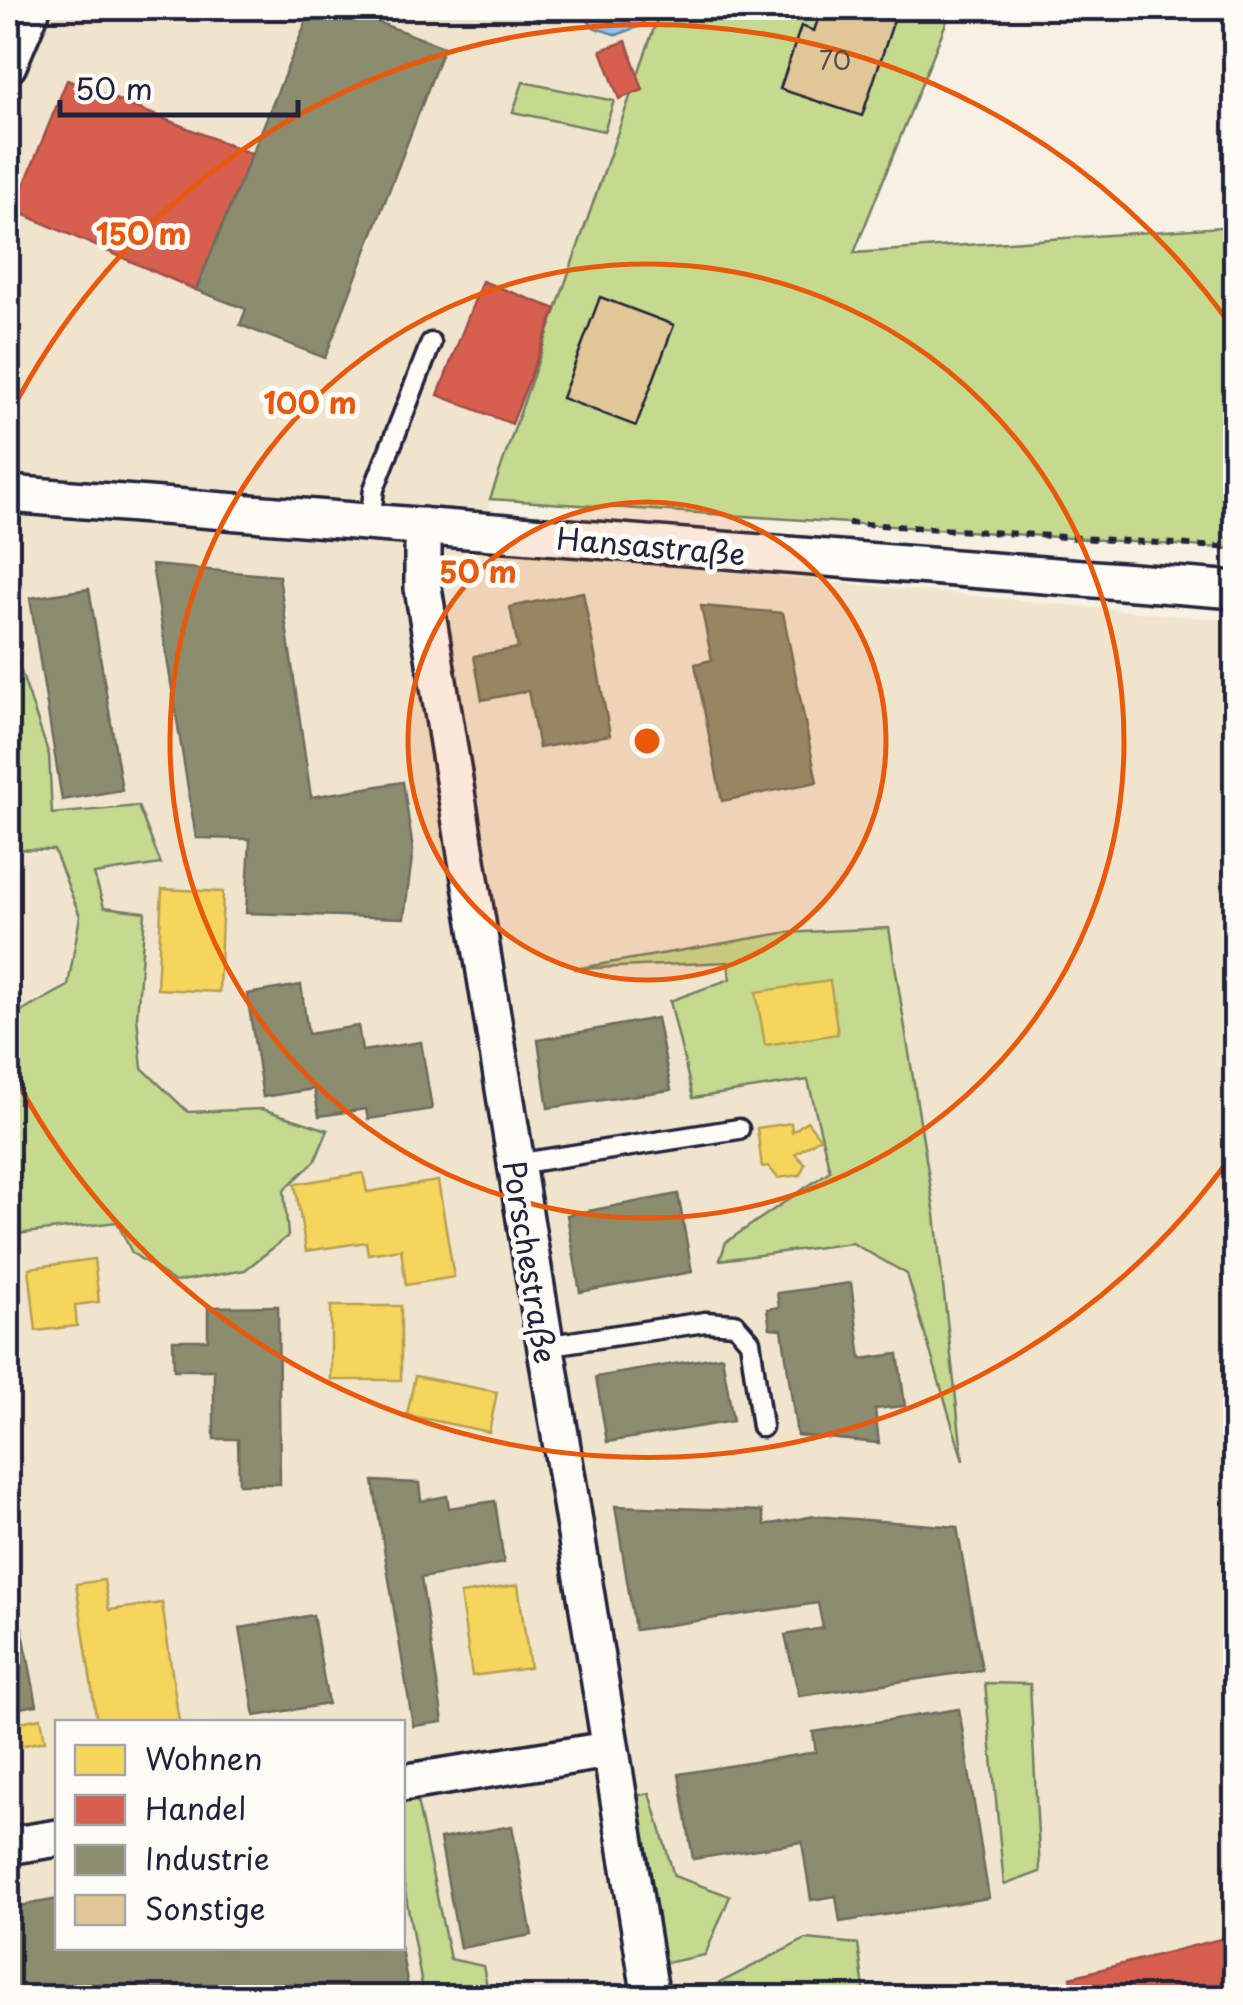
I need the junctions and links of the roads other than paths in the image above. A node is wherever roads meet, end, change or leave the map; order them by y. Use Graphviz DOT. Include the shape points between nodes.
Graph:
graph roads {
  1 [pos="32,8"];
  2 [pos="8,66"];
  3 [pos="431,344"];
  4 [pos="8,494"];
  5 [pos="370,524"];
  6 [pos="423,526"];
  7 [pos="1236,590"];
  8 [pos="739,1129"];
  9 [pos="516,1164"];
  10 [pos="544,1346"];
  11 [pos="762,1428"];
  12 [pos="608,1750"];
  13 [pos="405,1783"];
  14 [pos="55,1838"];
  15 [pos="8,1846"];
  16 [pos="652,1998"];
  1 -- 2 [label="street"];
  3 -- 5 [label="lane" via="374,490"];
  4 -- 5 [label="street, Hansastraße"];
  5 -- 6 [label="street, Hansastraße"];
  6 -- 7 [label="street, Hansastraße"];
  6 -- 9 [label="street, Porschestraße" via="423,588"];
  8 -- 9 [label="lane"];
  9 -- 10 [label="street, Porschestraße"];
  10 -- 11 [label="lane" via="705,1322 735,1324 750,1342"];
  10 -- 12 [label="street, Porschestraße"];
  12 -- 13 [label="street"];
  12 -- 16 [label="street, Porschestraße"];
  14 -- 15 [label="street"];
}
